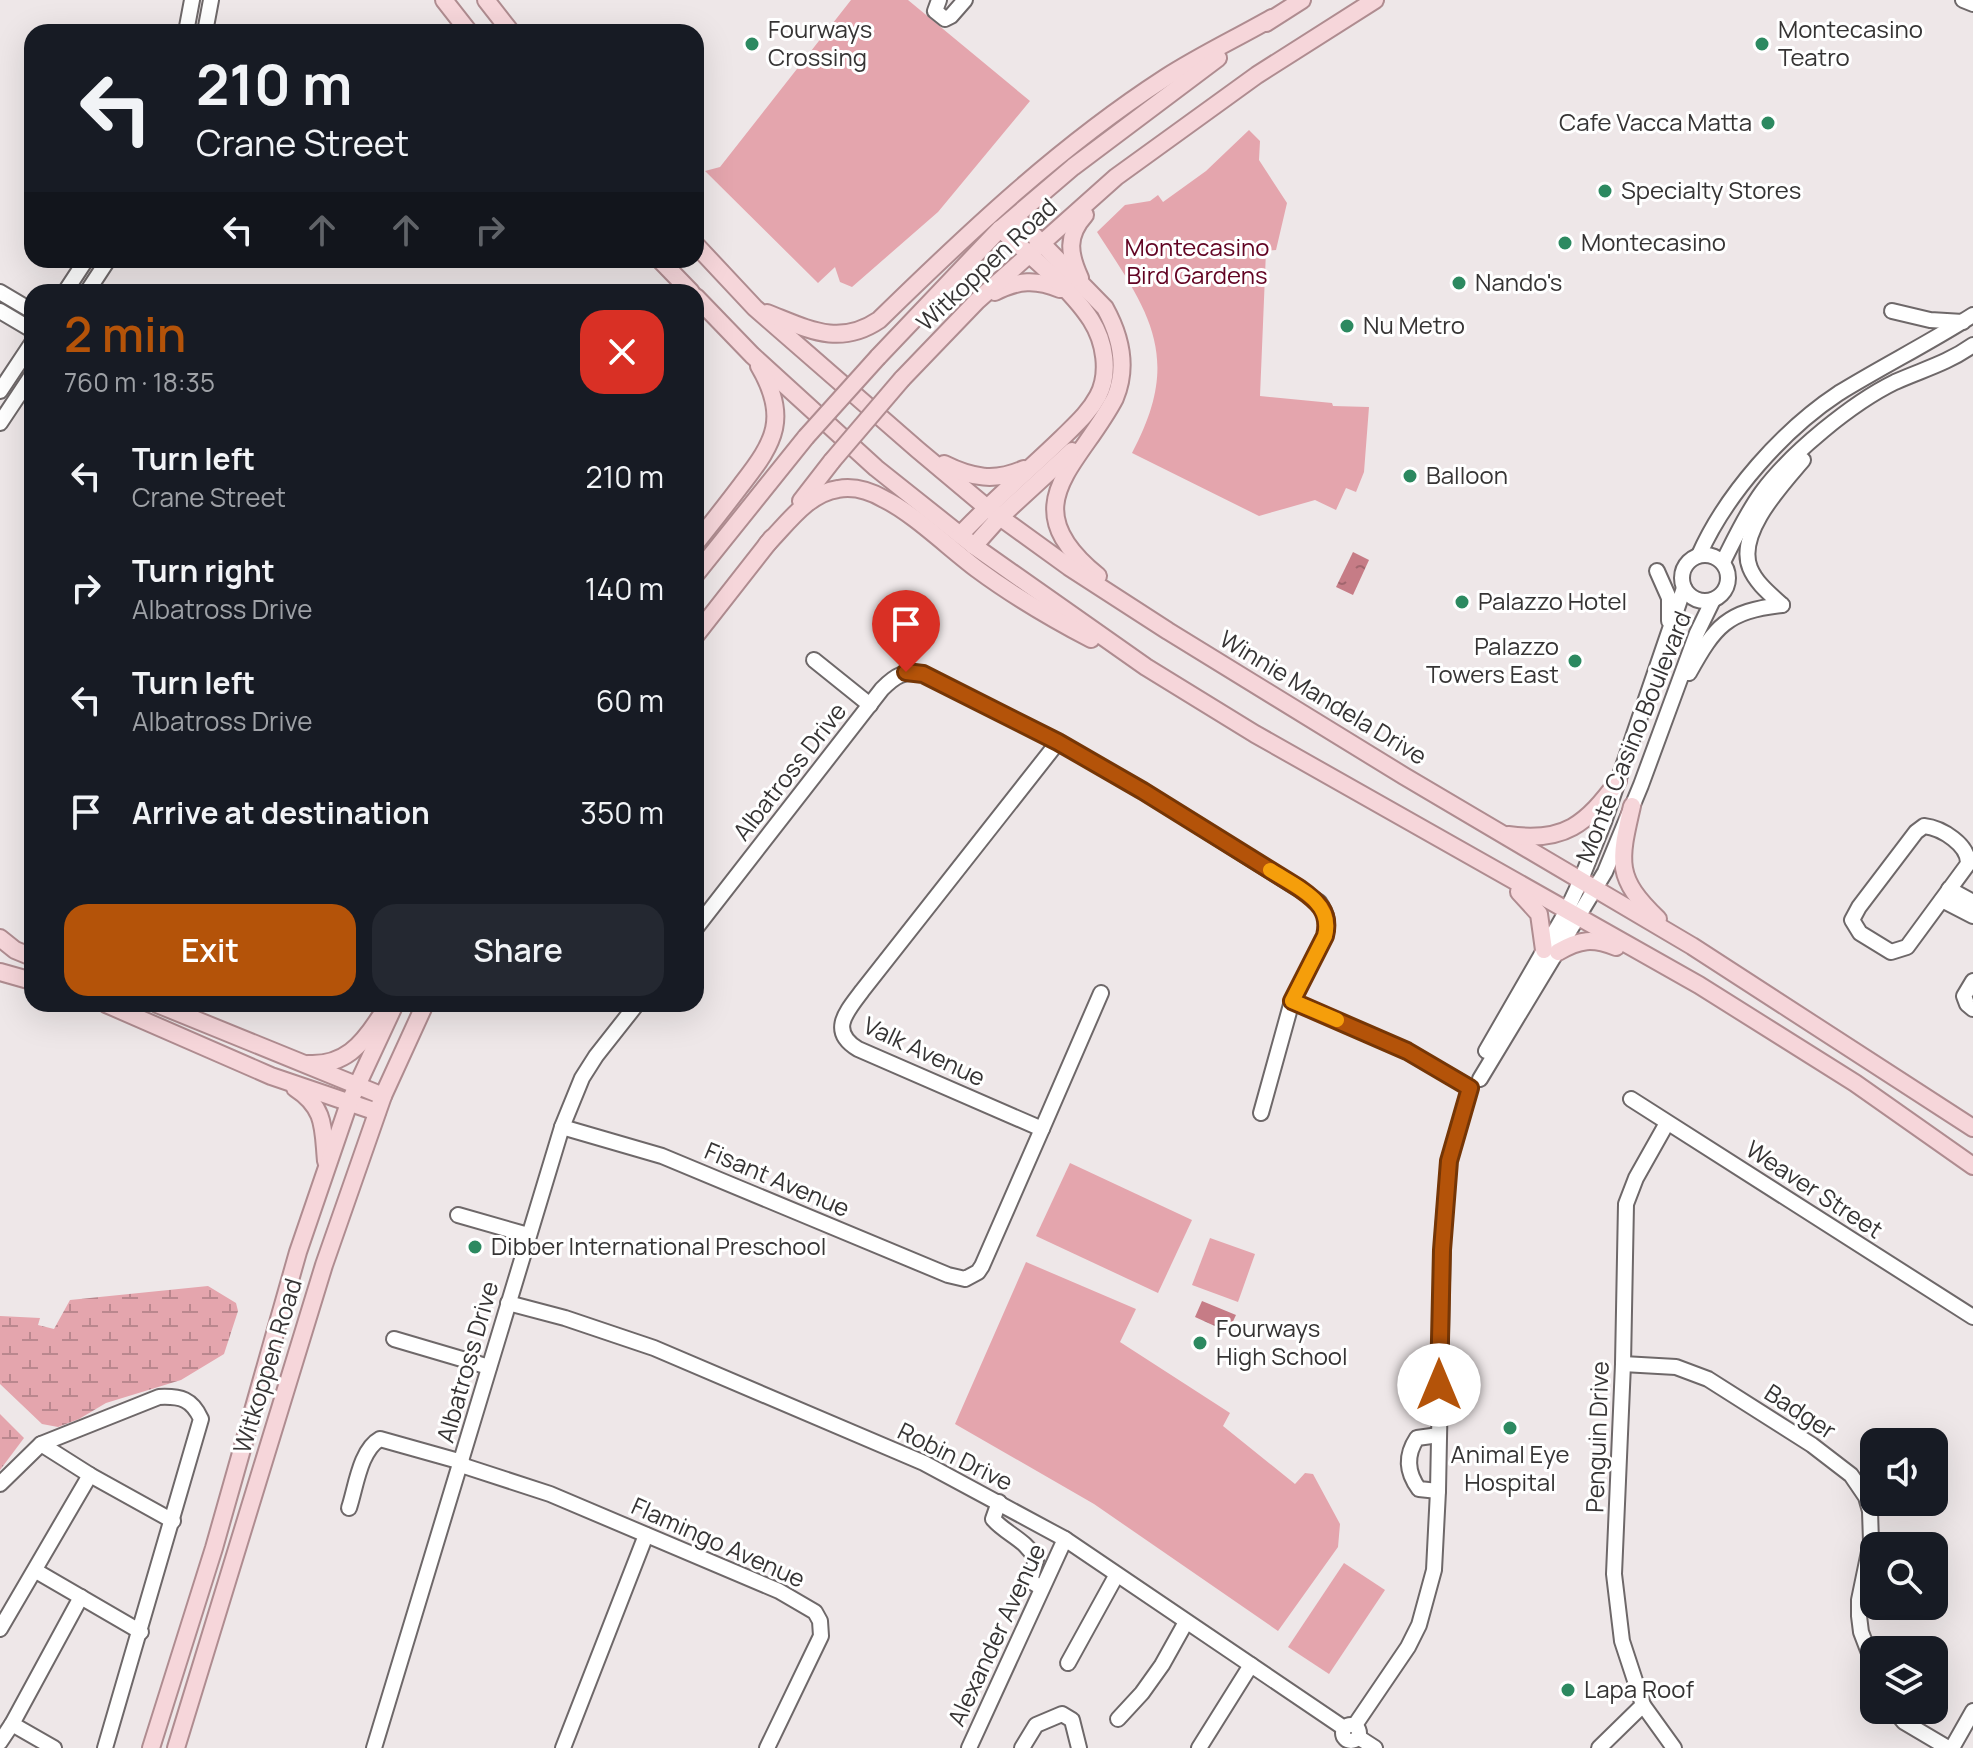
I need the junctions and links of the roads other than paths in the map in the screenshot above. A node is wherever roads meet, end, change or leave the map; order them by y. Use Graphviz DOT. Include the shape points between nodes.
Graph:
graph roads {
  1 [pos="192,0"];
  2 [pos="211,0"];
  3 [pos="442,0"];
  4 [pos="486,0"];
  5 [pos="939,0"];
  6 [pos="965,0"];
  7 [pos="1302,0"];
  8 [pos="1375,0"];
  9 [pos="1963,0"];
  10 [pos="1973,4"];
  11 [pos="1272,18"];
  12 [pos="188,24"];
  13 [pos="206,24"];
  14 [pos="451,24"];
  15 [pos="462,24"];
  16 [pos="505,24"];
  17 [pos="1116,177"];
  18 [pos="1016,217"];
  19 [pos="1000,229"];
  20 [pos="1043,245"];
  21 [pos="704,254"];
  22 [pos="1029,257"];
  23 [pos="668,268"];
  24 [pos="683,284"];
  25 [pos="1082,284"];
  26 [pos="1065,290"];
  27 [pos="0,292"];
  28 [pos="977,301"];
  29 [pos="704,305"];
  30 [pos="24,306"];
  31 [pos="755,308"];
  32 [pos="0,311"];
  33 [pos="1892,311"];
  34 [pos="1968,319"];
  35 [pos="24,325"];
  36 [pos="1973,345"];
  37 [pos="24,355"];
  38 [pos="752,355"];
  39 [pos="24,387"];
  40 [pos="0,391"];
  41 [pos="0,423"];
  42 [pos="1830,427"];
  43 [pos="1091,434"];
  44 [pos="918,450"];
  45 [pos="1037,463"];
  46 [pos="992,512"];
  47 [pos="704,533"];
  48 [pos="960,535"];
  49 [pos="767,544"];
  50 [pos="974,546"];
  51 [pos="1699,555"];
  52 [pos="1723,562"];
  53 [pos="704,564"];
  54 [pos="1657,571"];
  55 [pos="1684,588"];
  56 [pos="1713,600"];
  57 [pos="704,625"];
  58 [pos="1168,631"];
  59 [pos="1665,646"];
  60 [pos="814,660"];
  61 [pos="1146,667"];
  62 [pos="870,705"];
  63 [pos="1670,705"];
  64 [pos="1058,742"];
  65 [pos="1618,781"];
  66 [pos="1632,806"];
  67 [pos="1498,832"];
  68 [pos="1497,872"];
  69 [pos="1588,886"];
  70 [pos="1946,894"];
  71 [pos="1973,902"];
  72 [pos="1572,915"];
  73 [pos="1973,916"];
  74 [pos="704,918"];
  75 [pos="0,938"];
  76 [pos="1692,946"];
  77 [pos="0,950"];
  78 [pos="1551,951"];
  79 [pos="1641,951"];
  80 [pos="24,954"];
  81 [pos="24,955"];
  82 [pos="0,972"];
  83 [pos="24,978"];
  84 [pos="24,979"];
  85 [pos="1973,981"];
  86 [pos="0,983"];
  87 [pos="1101,993"];
  88 [pos="1292,1001"];
  89 [pos="1973,1009"];
  90 [pos="124,1012"];
  91 [pos="176,1012"];
  92 [pos="386,1012"];
  93 [pos="389,1012"];
  94 [pos="421,1012"];
  95 [pos="631,1012"];
  96 [pos="298,1064"];
  97 [pos="271,1076"];
  98 [pos="1472,1081"];
  99 [pos="353,1095"];
  100 [pos="1631,1099"];
  101 [pos="380,1104"];
  102 [pos="1261,1113"];
  103 [pos="1667,1123"];
  104 [pos="562,1127"];
  105 [pos="1973,1128"];
  106 [pos="1042,1129"];
  107 [pos="1973,1166"];
  108 [pos="327,1167"];
  109 [pos="458,1215"];
  110 [pos="528,1235"];
  111 [pos="508,1303"];
  112 [pos="1973,1317"];
  113 [pos="394,1339"];
  114 [pos="1623,1364"];
  115 [pos="489,1367"];
  116 [pos="1439,1430"];
  117 [pos="41,1444"];
  118 [pos="462,1464"];
  119 [pos="90,1475"];
  120 [pos="0,1484"];
  121 [pos="1438,1491"];
  122 [pos="999,1502"];
  123 [pos="349,1508"];
  124 [pos="173,1521"];
  125 [pos="646,1535"];
  126 [pos="1065,1539"];
  127 [pos="36,1571"];
  128 [pos="1116,1576"];
  129 [pos="1042,1588"];
  130 [pos="81,1597"];
  131 [pos="1186,1622"];
  132 [pos="0,1629"];
  133 [pos="141,1632"];
  134 [pos="1863,1636"];
  135 [pos="1068,1663"];
  136 [pos="1251,1665"];
  137 [pos="1643,1705"];
  138 [pos="1973,1711"];
  139 [pos="1118,1719"];
  140 [pos="12,1724"];
  141 [pos="1908,1724"];
  142 [pos="1349,1736"];
  143 [pos="0,1742"];
  144 [pos="54,1748"];
  145 [pos="105,1748"];
  146 [pos="151,1748"];
  147 [pos="176,1748"];
  148 [pos="374,1748"];
  149 [pos="563,1748"];
  150 [pos="767,1748"];
  151 [pos="969,1748"];
  152 [pos="1022,1748"];
  153 [pos="1079,1748"];
  154 [pos="1199,1748"];
  155 [pos="1375,1748"];
  156 [pos="1599,1748"];
  157 [pos="1674,1748"];
  158 [pos="1950,1748"];
  1 -- 12 [label="street"];
  2 -- 13 [label="street"];
  3 -- 14 [label="main road"];
  3 -- 15 [label="main road"];
  4 -- 16 [label="main road"];
  5 -- 6 [label="street" via="935,11 948,19"];
  7 -- 11 [label="main road, Witkoppen Road"];
  8 -- 17 [label="main road, Witkoppen Road" via="1257,75"];
  9 -- 10 [label="street"];
  11 -- 18 [label="main road, Witkoppen Road" via="1132,121"];
  11 -- 31 [label="main road" via="1166,77 1078,140 1012,193 867,328 823,333"];
  17 -- 20 [label="main road, Witkoppen Road"];
  17 -- 25 [label="main road" via="1071,240"];
  18 -- 19 [label="main road, Witkoppen Road"];
  18 -- 20 [label="main road"];
  19 -- 22 [label="main road"];
  19 -- 53 [label="main road, Witkoppen Road, bridge" via="806,437"];
  20 -- 22 [label="main road, Witkoppen Road"];
  20 -- 25 [label="main road"];
  21 -- 31 [label="main road, Winnie Mandela Drive"];
  22 -- 26 [label="main road"];
  22 -- 28 [label="main road, Witkoppen Road"];
  23 -- 24 [label="main road"];
  25 -- 43 [label="main road" via="1105,308 1122,351 1120,385"];
  26 -- 28 [label="main road" via="1030,281 1008,285"];
  26 -- 45 [label="main road" via="1100,337 1104,380 1086,414"];
  27 -- 30 [label="street"];
  28 -- 49 [label="main road, Witkoppen Road, bridge" via="902,379"];
  29 -- 38 [label="main road"];
  31 -- 44 [label="main road, Winnie Mandela Drive"];
  32 -- 35 [label="street"];
  33 -- 34 [label="street" via="1930,320"];
  34 -- 51 [label="street" via="1836,396 1786,436 1751,472"];
  36 -- 42 [label="street" via="1897,381"];
  37 -- 40 [label="street"];
  38 -- 47 [label="main road" via="775,401 773,438"];
  38 -- 48 [label="main road" via="876,468"];
  39 -- 41 [label="street"];
  42 -- 52 [label="street" via="1763,491"];
  42 -- 63 [label="street" via="1777,492 1748,538 1749,565 1782,605 1729,618"];
  43 -- 46 [label="main road"];
  43 -- 58 [label="main road" via="1058,489 1060,534 1080,560"];
  44 -- 45 [label="main road" via="977,478 1010,476"];
  44 -- 46 [label="main road, Winnie Mandela Drive"];
  45 -- 46 [label="main road"];
  46 -- 48 [label="main road"];
  46 -- 50 [label="main road"];
  46 -- 58 [label="main road, Winnie Mandela Drive"];
  48 -- 50 [label="main road"];
  49 -- 57 [label="main road, Witkoppen Road"];
  49 -- 61 [label="main road" via="819,495 838,489 868,491 1032,606"];
  50 -- 61 [label="main road"];
  51 -- 52 [label="street"];
  51 -- 55 [label="street" via="1683,570"];
  52 -- 56 [label="street" via="1728,583"];
  54 -- 59 [label="street" via="1670,609"];
  55 -- 56 [label="street" via="1694,598"];
  55 -- 59 [label="street, Monte Casino Boulevard"];
  56 -- 63 [label="street, Monte Casino Boulevard"];
  58 -- 67 [label="main road, Winnie Mandela Drive"];
  59 -- 65 [label="street, Monte Casino Boulevard"];
  60 -- 62 [label="street"];
  61 -- 68 [label="main road"];
  62 -- 64 [label="street, Albatross Drive" via="894,677 923,674"];
  62 -- 74 [label="street, Albatross Drive"];
  63 -- 66 [label="street, Monte Casino Boulevard"];
  64 -- 88 [label="street, Albatross Drive" via="1319,902 1328,924 1325,936"];
  64 -- 106 [label="street, Valk Avenue" via="841,1024 845,1038 858,1049"];
  65 -- 67 [label="main road" via="1569,831 1534,837"];
  65 -- 69 [label="street, Monte Casino Boulevard"];
  66 -- 69 [label="street, Monte Casino Boulevard"];
  66 -- 76 [label="main road" via="1623,844 1630,890"];
  67 -- 69 [label="main road, Winnie Mandela Drive"];
  68 -- 72 [label="main road"];
  68 -- 78 [label="main road" via="1539,914"];
  69 -- 72 [label="street"];
  69 -- 76 [label="main road, Winnie Mandela Drive"];
  70 -- 70 [label="street" via="1968,864 1967,854 1950,838 1924,826 1859,907 1853,924 1867,938 1897,952 1907,947"];
  70 -- 71 [label="street"];
  70 -- 73 [label="street"];
  72 -- 78 [label="street"];
  72 -- 79 [label="main road"];
  75 -- 80 [label="main road"];
  76 -- 105 [label="main road, Winnie Mandela Drive"];
  77 -- 81 [label="main road"];
  78 -- 79 [label="main road" via="1589,940"];
  78 -- 98 [label="street"];
  79 -- 107 [label="main road" via="1855,1083"];
  82 -- 83 [label="main road"];
  84 -- 86 [label="main road"];
  85 -- 89 [label="street" via="1964,996"];
  87 -- 106 [label="street"];
  88 -- 98 [label="street"];
  88 -- 102 [label="street, Albatross Drive"];
  90 -- 97 [label="main road"];
  91 -- 96 [label="main road"];
  92 -- 96 [label="main road" via="353,1052 321,1065"];
  93 -- 99 [label="main road, Witkoppen Road"];
  94 -- 101 [label="main road, Witkoppen Road"];
  95 -- 104 [label="street, Albatross Drive" via="582,1078"];
  96 -- 99 [label="main road"];
  97 -- 99 [label="main road"];
  97 -- 108 [label="main road" via="315,1105 322,1118"];
  98 -- 116 [label="street" via="1449,1161"];
  99 -- 101 [label="main road"];
  99 -- 108 [label="main road, Witkoppen Road"];
  100 -- 103 [label="street, Weaver Street"];
  101 -- 147 [label="main road, Witkoppen Road" via="324,1265"];
  103 -- 112 [label="street, Weaver Street"];
  103 -- 114 [label="street, Penguin Drive" via="1626,1204"];
  104 -- 106 [label="street, Fisant Avenue" via="662,1156 961,1279 978,1272 986,1258"];
  104 -- 110 [label="street, Albatross Drive"];
  108 -- 146 [label="main road, Witkoppen Road"];
  109 -- 110 [label="street"];
  110 -- 111 [label="street, Albatross Drive"];
  111 -- 115 [label="street, Albatross Drive"];
  111 -- 122 [label="street, Robin Drive" via="654,1348 924,1463"];
  113 -- 115 [label="street"];
  114 -- 134 [label="street, Badger" via="1676,1367 1708,1379 1851,1475 1870,1511 1871,1542 1859,1600"];
  114 -- 137 [label="street, Penguin Drive" via="1614,1574 1622,1641"];
  115 -- 118 [label="street, Albatross Drive"];
  116 -- 121 [label="street"];
  116 -- 121 [label="street" via="1422,1426 1415,1431 1400,1466 1410,1485"];
  117 -- 119 [label="street"];
  117 -- 120 [label="street"];
  117 -- 124 [label="street" via="159,1397 191,1401 201,1419"];
  118 -- 123 [label="street, Flamingo Avenue" via="380,1439 367,1452"];
  118 -- 125 [label="street, Flamingo Avenue"];
  118 -- 148 [label="street, Albatross Drive"];
  119 -- 124 [label="street"];
  119 -- 127 [label="street"];
  121 -- 142 [label="street" via="1434,1570 1419,1625"];
  122 -- 126 [label="street, Robin Drive"];
  122 -- 129 [label="street" via="993,1519 1031,1550 1036,1560 1030,1581"];
  124 -- 133 [label="street"];
  125 -- 149 [label="street"];
  125 -- 150 [label="street, Flamingo Avenue" via="779,1591 815,1612 821,1636"];
  126 -- 128 [label="street, Robin Drive"];
  126 -- 129 [label="street, Alexander Avenue"];
  127 -- 130 [label="street"];
  127 -- 132 [label="street"];
  128 -- 131 [label="street, Robin Drive"];
  128 -- 135 [label="street"];
  129 -- 151 [label="street, Alexander Avenue"];
  130 -- 133 [label="street"];
  130 -- 140 [label="street"];
  131 -- 136 [label="street, Robin Drive"];
  131 -- 139 [label="street" via="1162,1665"];
  133 -- 145 [label="street"];
  136 -- 142 [label="street, Robin Drive"];
  136 -- 154 [label="street"];
  137 -- 156 [label="street"];
  137 -- 157 [label="street, Penguin Drive"];
  138 -- 158 [label="street"];
  140 -- 143 [label="street"];
  140 -- 144 [label="street"];
  141 -- 158 [label="street"];
  142 -- 155 [label="street, Robin Drive"];
  152 -- 153 [label="street" via="1033,1727 1059,1714 1072,1720"];
}
